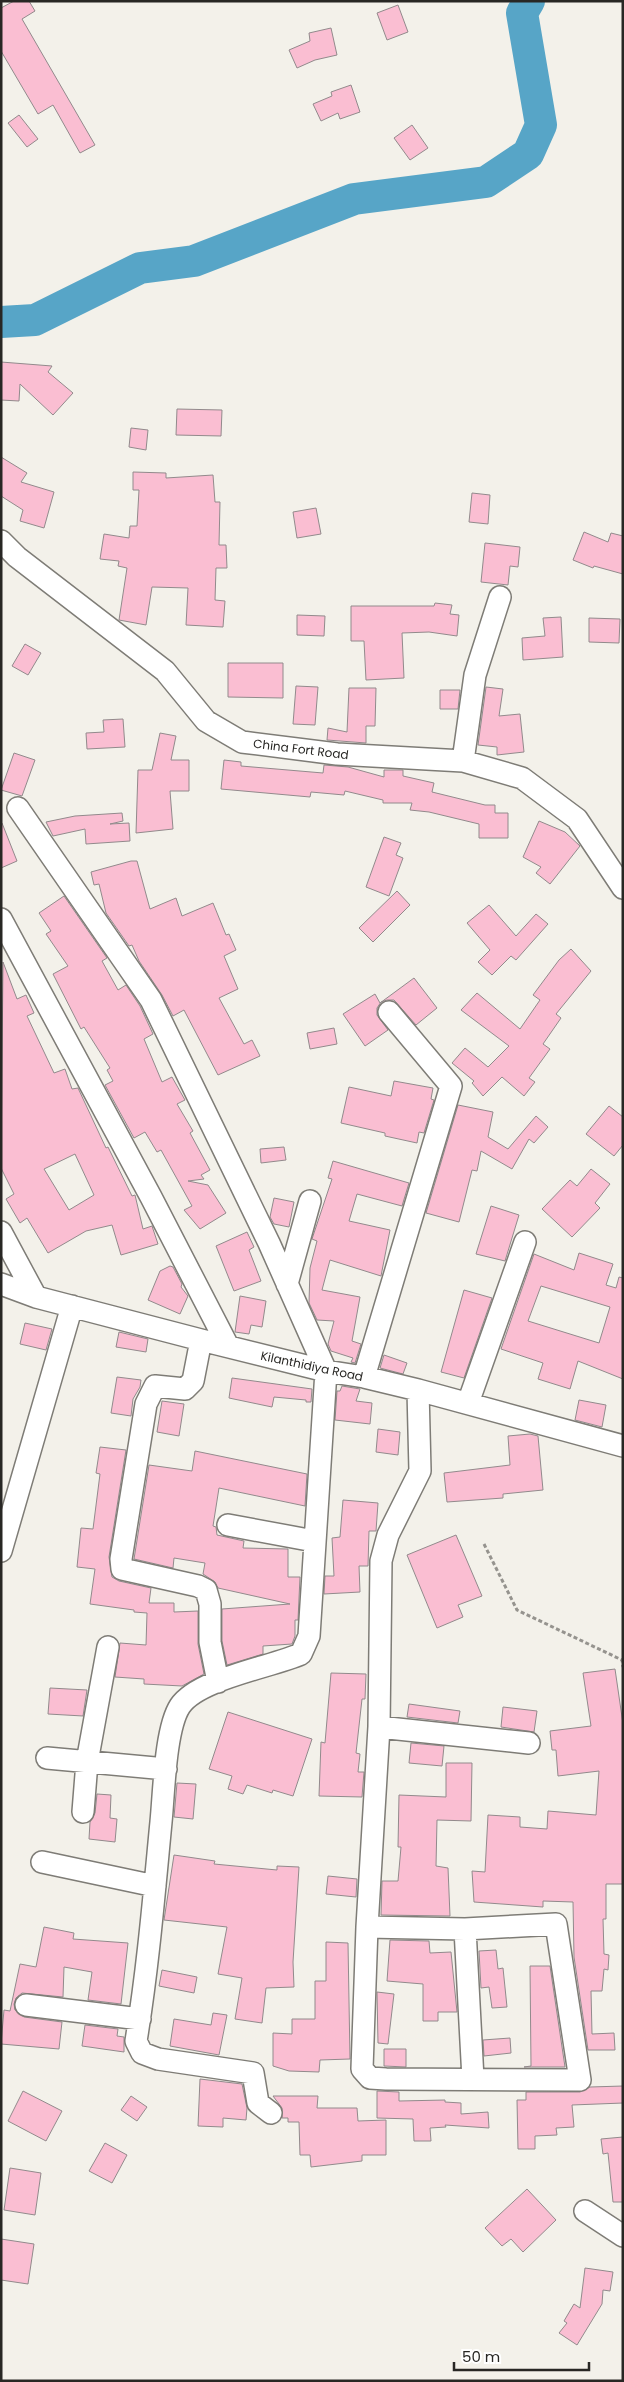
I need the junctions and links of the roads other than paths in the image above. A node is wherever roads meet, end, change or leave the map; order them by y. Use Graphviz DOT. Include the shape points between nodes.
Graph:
graph roads {
  1 [pos="1,541"];
  2 [pos="500,597"];
  3 [pos="463,761"];
  4 [pos="18,808"];
  5 [pos="623,888"];
  6 [pos="1,919"];
  7 [pos="389,1012"];
  8 [pos="310,1201"];
  9 [pos="1,1232"];
  10 [pos="525,1242"];
  11 [pos="1,1284"];
  12 [pos="287,1284"];
  13 [pos="36,1297"];
  14 [pos="72,1306"];
  15 [pos="201,1340"];
  16 [pos="228,1346"];
  17 [pos="326,1371"];
  18 [pos="364,1377"];
  19 [pos="418,1390"];
  20 [pos="468,1403"];
  21 [pos="623,1446"];
  22 [pos="228,1525"];
  23 [pos="314,1541"];
  24 [pos="1,1551"];
  25 [pos="108,1647"];
  26 [pos="218,1682"];
  27 [pos="379,1727"];
  28 [pos="528,1743"];
  29 [pos="47,1758"];
  30 [pos="87,1762"];
  31 [pos="166,1769"];
  32 [pos="83,1812"];
  33 [pos="42,1862"];
  34 [pos="155,1886"];
  35 [pos="367,1927"];
  36 [pos="465,1929"];
  37 [pos="26,2005"];
  38 [pos="140,2019"];
  39 [pos="473,2080"];
  40 [pos="271,2113"];
  41 [pos="585,2211"];
  42 [pos="623,2236"];
  1 -- 3 [label="street, China Fort Road" via="16,557 165,670 206,720 242,742 337,754"];
  2 -- 3 [label="street" via="475,675"];
  3 -- 5 [label="street, China Fort Road" via="522,778 577,819"];
  4 -- 12 [label="street" via="151,1000"];
  6 -- 16 [label="street"];
  7 -- 18 [label="street" via="452,1086"];
  8 -- 12 [label="street"];
  9 -- 13 [label="street"];
  10 -- 20 [label="street"];
  11 -- 13 [label="street, Kilanthidiya Road"];
  12 -- 17 [label="street"];
  13 -- 14 [label="street, Kilanthidiya Road"];
  14 -- 15 [label="street, Kilanthidiya Road"];
  14 -- 24 [label="street"];
  15 -- 16 [label="street, Kilanthidiya Road"];
  15 -- 26 [label="street" via="193,1381 185,1389 155,1386 146,1404 121,1559 122,1569 206,1590 210,1604 210,1642"];
  16 -- 17 [label="street, Kilanthidiya Road"];
  17 -- 18 [label="street, Kilanthidiya Road"];
  17 -- 23 [label="street"];
  18 -- 19 [label="street, Kilanthidiya Road"];
  19 -- 20 [label="street, Kilanthidiya Road"];
  19 -- 27 [label="street" via="420,1471 388,1535 381,1561"];
  20 -- 21 [label="street, Kilanthidiya Road"];
  22 -- 23 [label="street"];
  23 -- 26 [label="street" via="309,1636 301,1654"];
  25 -- 30 [label="street"];
  26 -- 31 [label="street" via="194,1694 180,1706 169,1740"];
  27 -- 28 [label="street"];
  27 -- 35 [label="street"];
  29 -- 30 [label="street"];
  30 -- 31 [label="street"];
  30 -- 32 [label="street"];
  31 -- 34 [label="street"];
  33 -- 34 [label="street"];
  34 -- 38 [label="street"];
  35 -- 36 [label="street"];
  35 -- 39 [label="street" via="362,2069 370,2078"];
  36 -- 39 [label="street"];
  36 -- 39 [label="street" via="556,1924 580,2080"];
  37 -- 38 [label="street"];
  38 -- 40 [label="street" via="136,2041 142,2053 158,2059 253,2073 258,2103"];
  41 -- 42 [label="street"];
}
